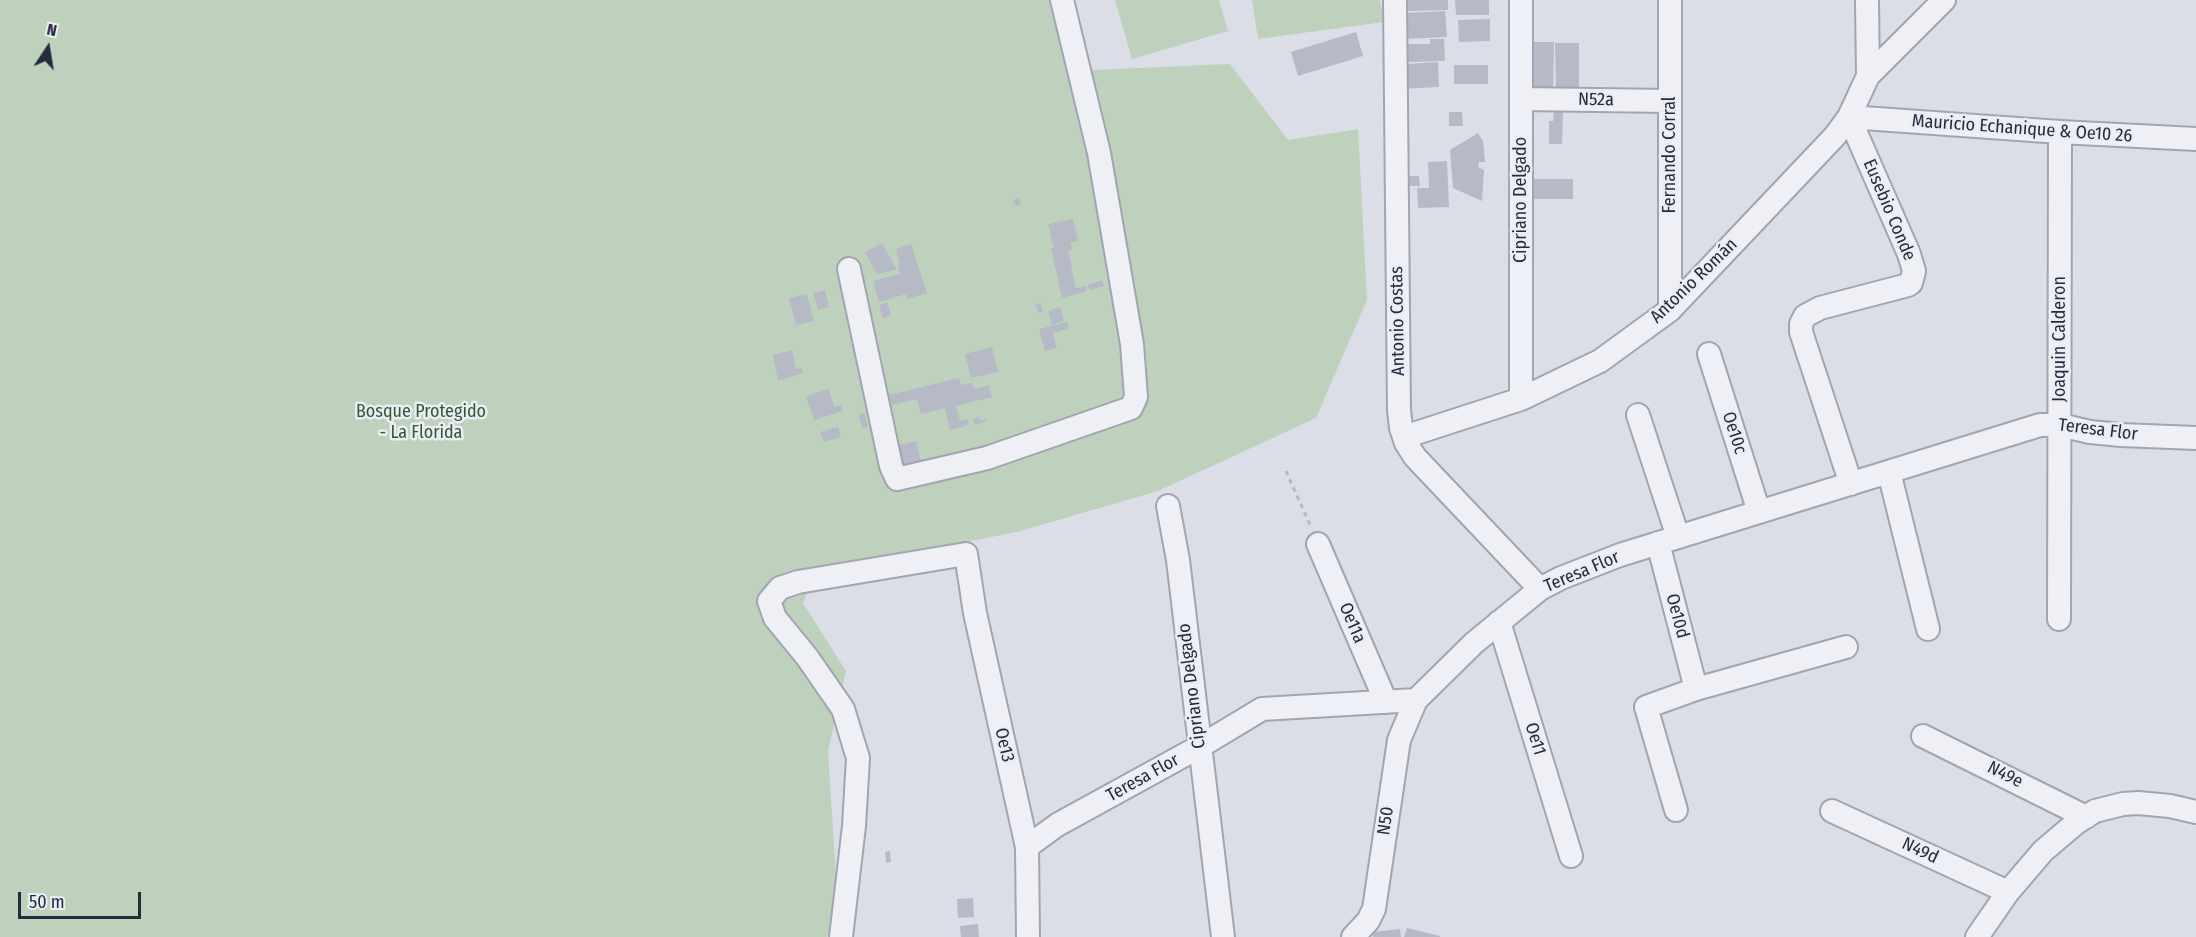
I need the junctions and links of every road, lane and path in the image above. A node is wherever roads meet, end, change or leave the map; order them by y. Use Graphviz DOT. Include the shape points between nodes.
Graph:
graph roads {
  1 [pos="1062,0"];
  2 [pos="1395,0"];
  3 [pos="1521,0"];
  4 [pos="1670,0"];
  5 [pos="1867,0"];
  6 [pos="1944,0"];
  7 [pos="1868,76"];
  8 [pos="1521,99"];
  9 [pos="1670,101"];
  10 [pos="1849,117"];
  11 [pos="2060,132"];
  12 [pos="2196,139"];
  13 [pos="849,269"];
  14 [pos="1670,310"];
  15 [pos="1708,354"];
  16 [pos="1521,399"];
  17 [pos="1638,415"];
  18 [pos="2060,425"];
  19 [pos="1404,437"];
  20 [pos="2196,438"];
  21 [pos="1286,471"];
  22 [pos="1889,472"];
  23 [pos="1851,484"];
  24 [pos="1168,506"];
  25 [pos="1759,512"];
  26 [pos="1668,540"];
  27 [pos="1318,544"];
  28 [pos="1540,589"];
  29 [pos="2059,618"];
  30 [pos="1499,622"];
  31 [pos="1928,629"];
  32 [pos="1846,647"];
  33 [pos="1696,689"];
  34 [pos="1416,700"];
  35 [pos="1386,702"];
  36 [pos="1923,736"];
  37 [pos="1200,747"];
  38 [pos="1676,810"];
  39 [pos="1832,811"];
  40 [pos="2196,812"];
  41 [pos="2086,817"];
  42 [pos="1027,847"];
  43 [pos="1571,856"];
  44 [pos="2008,892"];
  45 [pos="841,937"];
  46 [pos="1028,937"];
  47 [pos="1223,937"];
  48 [pos="1353,937"];
  49 [pos="1977,937"];
  1 -- 13 [label="street" via="1099,153 1132,344 1136,397 1131,408 987,458 897,479"];
  2 -- 19 [label="street, Antonio Costas" via="1399,410"];
  3 -- 8 [label="street, Cipriano Delgado"];
  4 -- 9 [label="street, Fernando Corral"];
  5 -- 7 [label="street"];
  6 -- 7 [label="street"];
  7 -- 10 [label="street"];
  8 -- 9 [label="street, N52a"];
  8 -- 16 [label="street, Cipriano Delgado"];
  9 -- 14 [label="street, Fernando Corral"];
  10 -- 11 [label="street, Mauricio Echanique & Oe10 26"];
  10 -- 14 [label="street, Antonio Román"];
  10 -- 23 [label="street, Eusebio Conde" via="1914,271 1908,285 1820,308 1805,316 1801,324"];
  11 -- 12 [label="street, Mauricio Echanique & Oe10 26"];
  11 -- 18 [label="street, Joaquin Calderon"];
  14 -- 16 [label="street, Antonio Román" via="1600,362"];
  15 -- 25 [label="street, Oe10c"];
  16 -- 19 [label="street, Antonio Román"];
  17 -- 26 [label="street, Oe10d"];
  18 -- 20 [label="street, Teresa Flor" via="2121,435"];
  18 -- 22 [label="street, Teresa Flor" via="2040,425"];
  18 -- 29 [label="street, Joaquin Calderon"];
  19 -- 28 [label="street, Antonio Costas" via="1415,457"];
  21 -- 27 [label="path"];
  22 -- 23 [label="street, Teresa Flor"];
  22 -- 31 [label="street"];
  23 -- 25 [label="street, Teresa Flor"];
  24 -- 37 [label="street, Cipriano Delgado"];
  25 -- 26 [label="street, Teresa Flor"];
  26 -- 28 [label="street, Teresa Flor" via="1592,565"];
  26 -- 33 [label="street, Oe10d"];
  27 -- 35 [label="street, Oe11a"];
  28 -- 30 [label="street, Teresa Flor"];
  30 -- 34 [label="street, Teresa Flor"];
  30 -- 43 [label="street, Oe11"];
  32 -- 33 [label="street"];
  33 -- 38 [label="street" via="1646,707"];
  34 -- 35 [label="street, Teresa Flor"];
  34 -- 48 [label="street, N50" via="1399,740 1374,909"];
  35 -- 37 [label="street, Teresa Flor" via="1262,709"];
  36 -- 41 [label="street, N49e"];
  37 -- 42 [label="street, Teresa Flor" via="1057,825"];
  37 -- 47 [label="street, Cipriano Delgado"];
  39 -- 44 [label="street, N49d"];
  40 -- 41 [label="street" via="2170,806 2123,804 2102,808"];
  41 -- 44 [label="street" via="2043,851"];
  42 -- 45 [label="street, Oe13" via="975,613 966,554 780,588 769,601 775,618 843,709 858,758"];
  42 -- 46 [label="street, Oe13"];
  44 -- 49 [label="street"];
}
